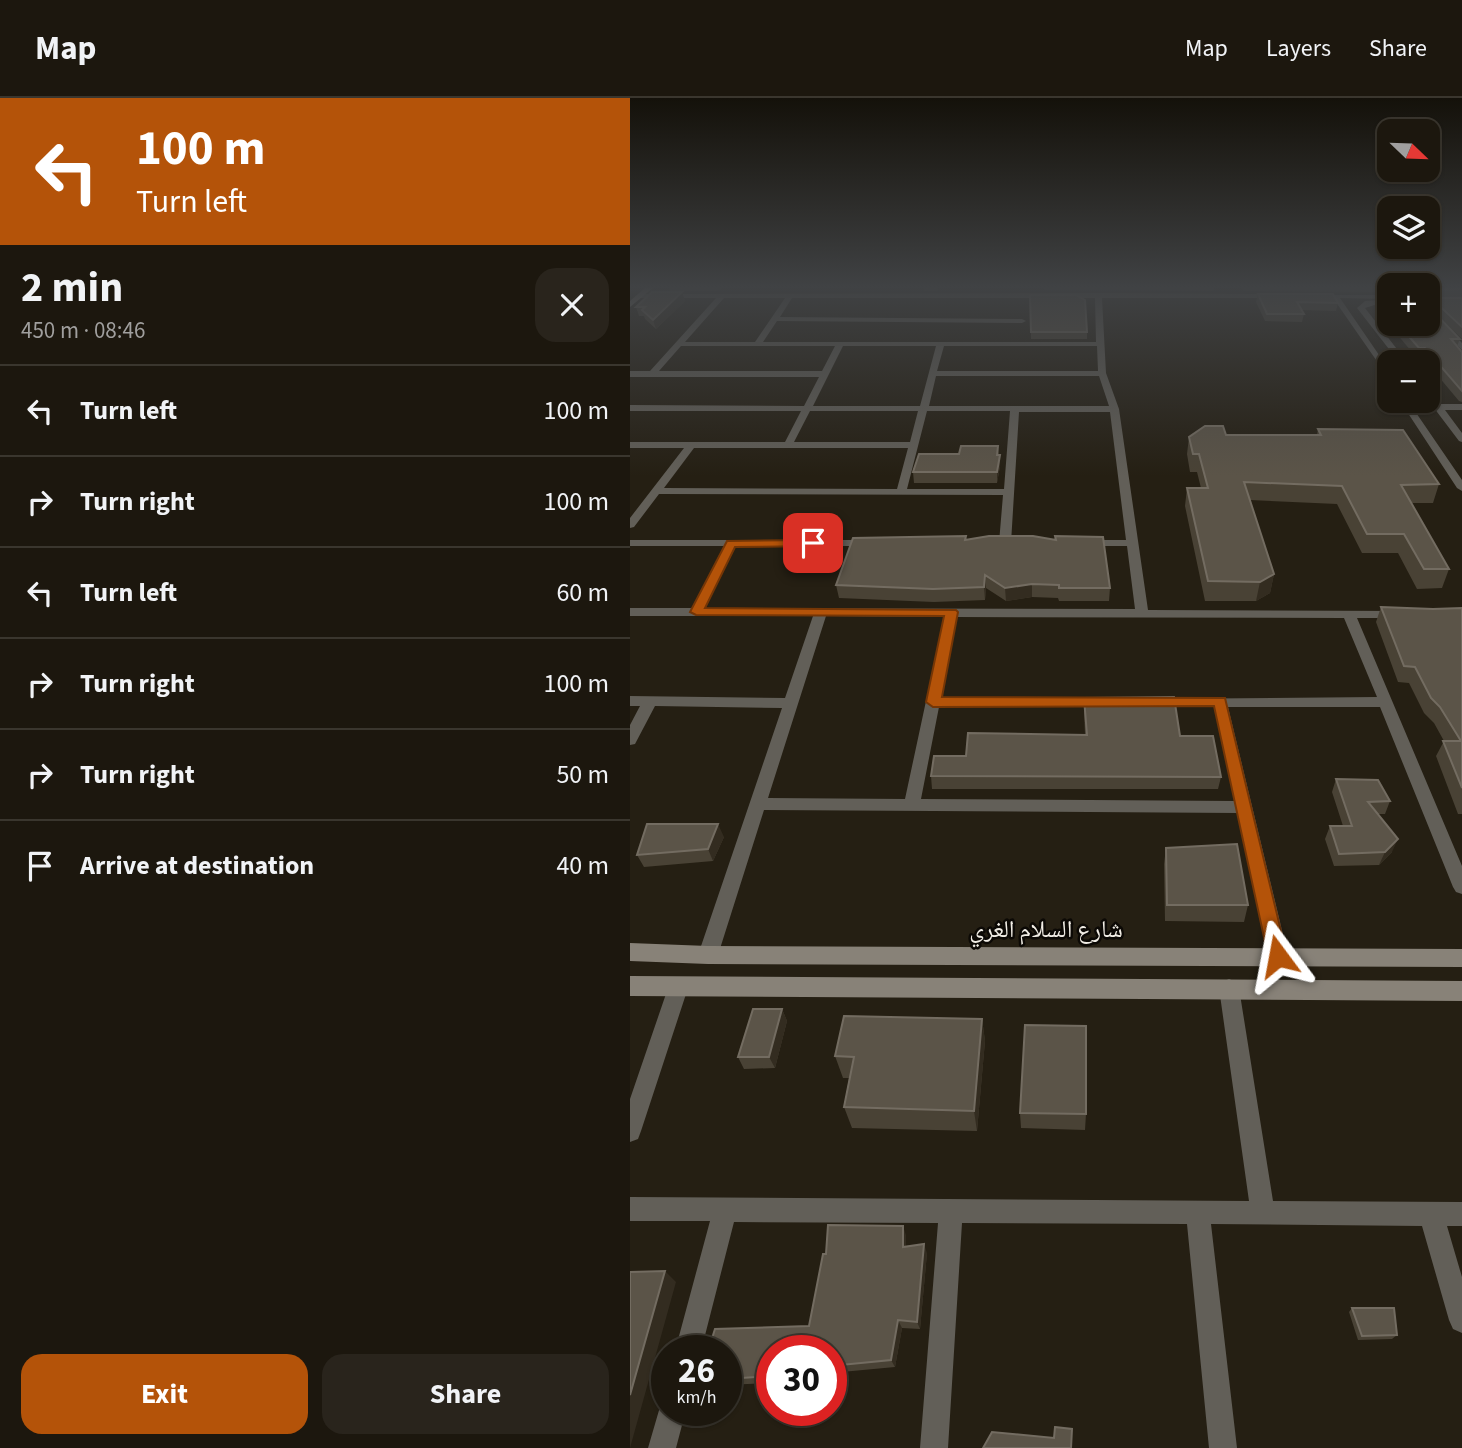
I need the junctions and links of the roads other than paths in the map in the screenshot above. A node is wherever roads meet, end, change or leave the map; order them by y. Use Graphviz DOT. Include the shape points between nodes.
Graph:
graph roads {
  1 [pos="674,350"];
  2 [pos="837,350"];
  3 [pos="939,350"];
  4 [pos="1100,350"];
  5 [pos="1102,373"];
  6 [pos="630,374"];
  7 [pos="652,374"];
  8 [pos="824,374"];
  9 [pos="932,374"];
  10 [pos="1440,407"];
  11 [pos="1462,407"];
  12 [pos="630,408"];
  13 [pos="806,408"];
  14 [pos="923,408"];
  15 [pos="1015,409"];
  16 [pos="1114,409"];
  17 [pos="1440,410"];
  18 [pos="1412,413"];
  19 [pos="1462,439"];
  20 [pos="692,444"];
  21 [pos="630,445"];
  22 [pos="788,445"];
  23 [pos="914,445"];
  24 [pos="1462,488"];
  25 [pos="658,491"];
  26 [pos="1009,492"];
  27 [pos="901,493"];
  28 [pos="630,525"];
  29 [pos="630,543"];
  30 [pos="882,543"];
  31 [pos="992,543"];
  32 [pos="1068,543"];
  33 [pos="1132,543"];
  34 [pos="731,544"];
  35 [pos="630,612"];
  36 [pos="696,612"];
  37 [pos="821,612"];
  38 [pos="951,612"];
  39 [pos="1142,613"];
  40 [pos="1349,613"];
  41 [pos="1412,614"];
  42 [pos="630,701"];
  43 [pos="650,701"];
  44 [pos="933,702"];
  45 [pos="1220,702"];
  46 [pos="1386,702"];
  47 [pos="791,703"];
  48 [pos="630,740"];
  49 [pos="757,804"];
  50 [pos="912,805"];
  51 [pos="1244,807"];
  52 [pos="1462,887"];
  53 [pos="630,952"];
  54 [pos="708,954"];
  55 [pos="1278,956"];
  56 [pos="1462,958"];
  57 [pos="630,986"];
  58 [pos="678,988"];
  59 [pos="1229,988"];
  60 [pos="1462,991"];
  61 [pos="630,1131"];
  62 [pos="630,1209"];
  63 [pos="725,1209"];
  64 [pos="951,1211"];
  65 [pos="1198,1213"];
  66 [pos="1263,1213"];
  67 [pos="1431,1214"];
  68 [pos="1462,1214"];
  69 [pos="1462,1320"];
  70 [pos="692,1335"];
  71 [pos="668,1426"];
  72 [pos="662,1448"];
  73 [pos="934,1448"];
  74 [pos="1223,1448"];
  1 -- 7 [label="street"];
  2 -- 8 [label="street"];
  3 -- 9 [label="street"];
  4 -- 5 [label="street"];
  5 -- 9 [label="street"];
  5 -- 16 [label="street"];
  6 -- 7 [label="street"];
  7 -- 8 [label="street"];
  8 -- 13 [label="street"];
  9 -- 14 [label="street"];
  10 -- 11 [label="street"];
  12 -- 13 [label="street"];
  13 -- 14 [label="street"];
  13 -- 22 [label="street"];
  14 -- 15 [label="street"];
  14 -- 23 [label="street"];
  15 -- 16 [label="street"];
  15 -- 26 [label="street"];
  16 -- 33 [label="street"];
  17 -- 19 [label="street"];
  18 -- 24 [label="street"];
  20 -- 21 [label="street"];
  20 -- 22 [label="street"];
  20 -- 25 [label="street"];
  22 -- 23 [label="street"];
  23 -- 27 [label="street"];
  25 -- 27 [label="street"];
  25 -- 28 [label="street"];
  26 -- 27 [label="street"];
  26 -- 31 [label="street" via="1012,543"];
  29 -- 34 [label="street"];
  30 -- 34 [label="street"];
  32 -- 33 [label="street"];
  33 -- 39 [label="street"];
  34 -- 36 [label="street"];
  35 -- 36 [label="street"];
  36 -- 37 [label="street"];
  37 -- 38 [label="street"];
  37 -- 47 [label="street"];
  38 -- 39 [label="street"];
  38 -- 44 [label="street"];
  39 -- 40 [label="street"];
  40 -- 41 [label="street"];
  40 -- 46 [label="street"];
  42 -- 43 [label="street"];
  43 -- 47 [label="street"];
  43 -- 48 [label="street"];
  44 -- 45 [label="street"];
  44 -- 50 [label="street"];
  45 -- 46 [label="street"];
  45 -- 51 [label="street"];
  46 -- 52 [label="street"];
  47 -- 49 [label="street"];
  49 -- 50 [label="street"];
  49 -- 54 [label="street"];
  50 -- 51 [label="street"];
  51 -- 55 [label="street"];
  53 -- 54 [label="main road, شارع السلام الغري"];
  54 -- 55 [label="main road, شارع السلام الغري"];
  55 -- 56 [label="main road, شارع السلام الغري"];
  57 -- 58 [label="main road"];
  58 -- 59 [label="main road"];
  58 -- 61 [label="street"];
  59 -- 60 [label="main road"];
  59 -- 66 [label="street"];
  62 -- 63 [label="street"];
  63 -- 64 [label="street"];
  63 -- 70 [label="street"];
  64 -- 65 [label="street"];
  64 -- 73 [label="street"];
  65 -- 66 [label="street"];
  65 -- 74 [label="street"];
  66 -- 67 [label="street"];
  67 -- 68 [label="street"];
  67 -- 69 [label="street"];
  71 -- 72 [label="street"];
}
